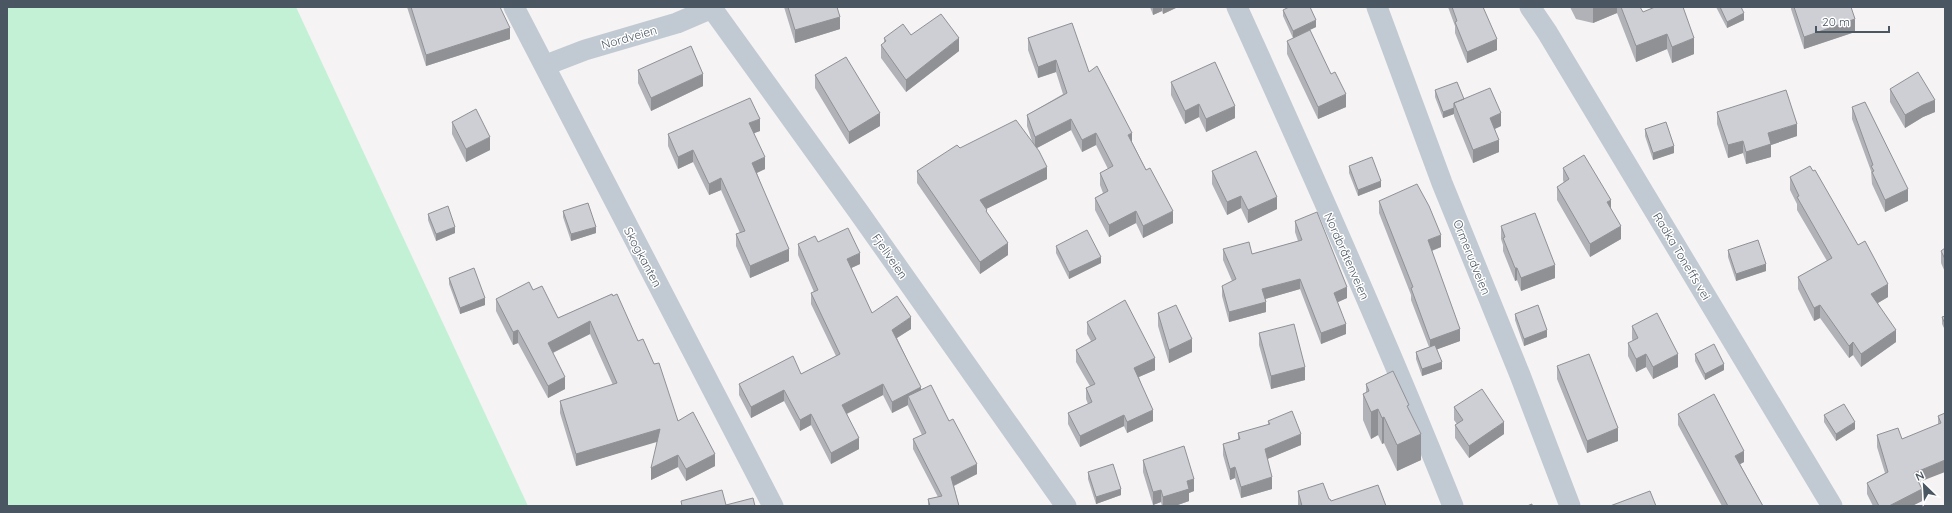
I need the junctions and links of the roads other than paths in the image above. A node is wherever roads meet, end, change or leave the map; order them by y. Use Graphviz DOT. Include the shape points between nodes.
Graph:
graph roads {
  1 [pos="514,7"];
  2 [pos="1237,7"];
  3 [pos="1377,7"];
  4 [pos="1530,7"];
  5 [pos="711,8"];
  6 [pos="546,65"];
  7 [pos="773,506"];
  8 [pos="1066,506"];
  9 [pos="1453,506"];
  10 [pos="1570,506"];
  11 [pos="1832,506"];
  1 -- 6 [label="street, Skogkanten"];
  2 -- 9 [label="street, Nordbråtenveien" via="1418,419"];
  3 -- 10 [label="street, Ormerudveien" via="1442,183 1516,364"];
  4 -- 11 [label="street, Radka Toneffs vei"];
  5 -- 6 [label="street, Nordveien" via="677,23 592,48"];
  5 -- 8 [label="street, Fjellveien"];
  6 -- 7 [label="street, Skogkanten"];
}
